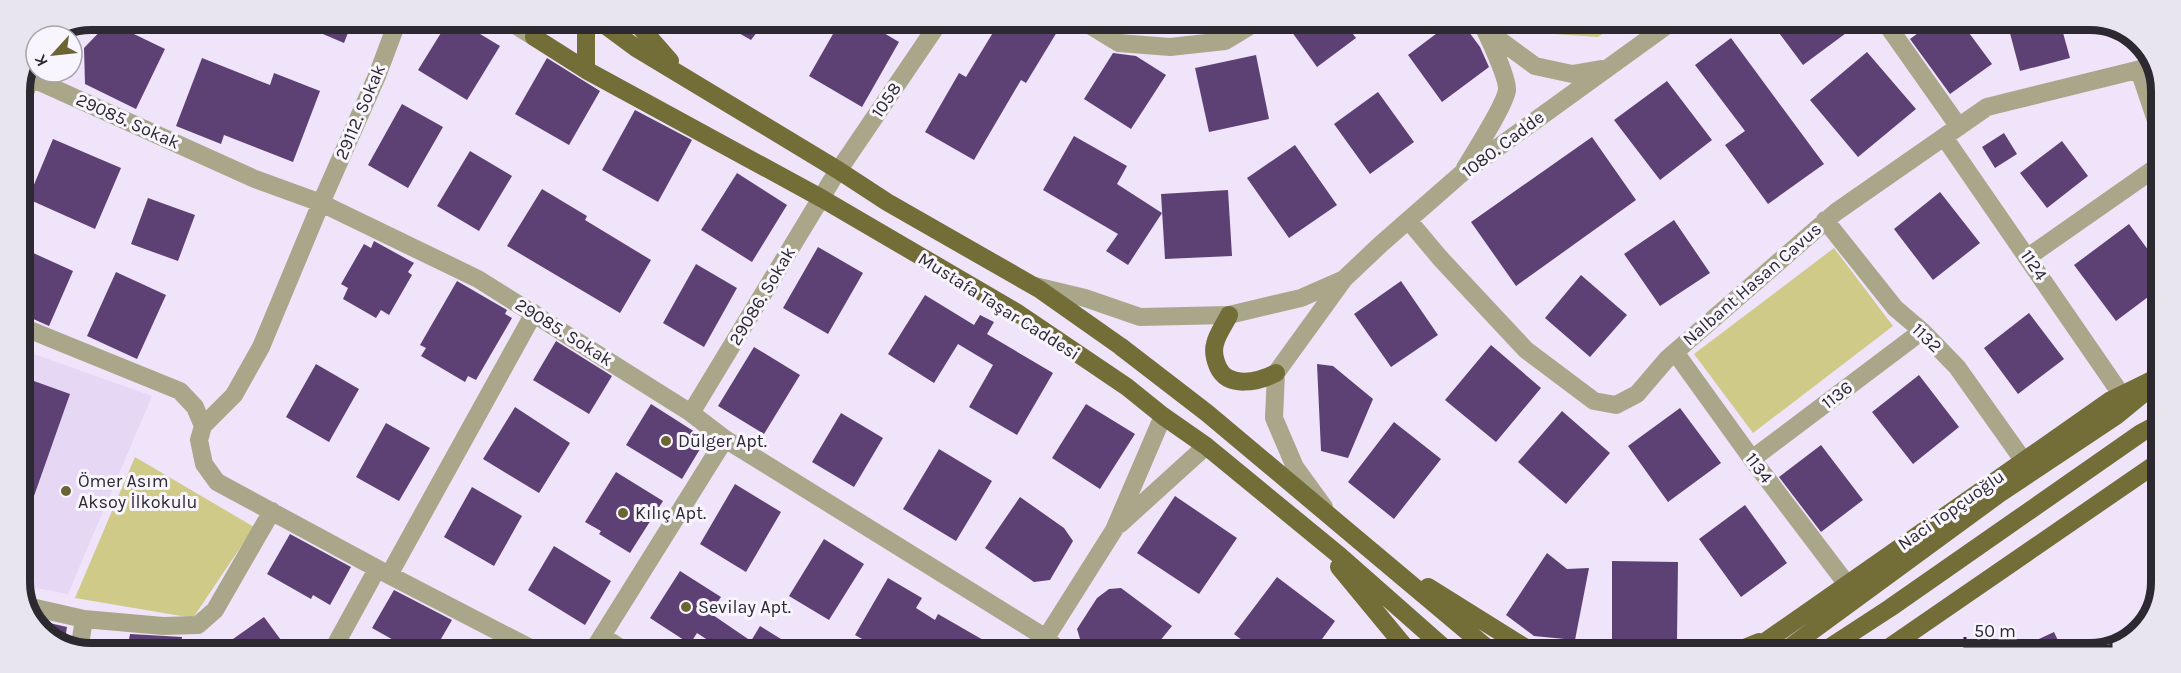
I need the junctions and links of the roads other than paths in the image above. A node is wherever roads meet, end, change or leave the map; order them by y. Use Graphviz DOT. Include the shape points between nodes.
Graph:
graph roads {
  1 [pos="394,30"];
  2 [pos="540,30"];
  3 [pos="586,30"];
  4 [pos="611,30"];
  5 [pos="641,30"];
  6 [pos="934,30"];
  7 [pos="1098,30"];
  8 [pos="1243,30"];
  9 [pos="1484,30"];
  10 [pos="1488,30"];
  11 [pos="1661,30"];
  12 [pos="1890,30"];
  13 [pos="1610,67"];
  14 [pos="2146,68"];
  15 [pos="586,70"];
  16 [pos="686,78"];
  17 [pos="59,84"];
  18 [pos="2151,90"];
  19 [pos="1951,132"];
  20 [pos="2151,171"];
  21 [pos="1461,174"];
  22 [pos="835,175"];
  23 [pos="821,198"];
  24 [pos="321,203"];
  25 [pos="1825,220"];
  26 [pos="1409,221"];
  27 [pos="2028,257"];
  28 [pos="1344,279"];
  29 [pos="1033,285"];
  30 [pos="534,313"];
  31 [pos="1229,315"];
  32 [pos="30,330"];
  33 [pos="1922,331"];
  34 [pos="1675,352"];
  35 [pos="1276,373"];
  36 [pos="2151,382"];
  37 [pos="2151,386"];
  38 [pos="2121,394"];
  39 [pos="691,413"];
  40 [pos="1164,416"];
  41 [pos="203,426"];
  42 [pos="2151,428"];
  43 [pos="726,439"];
  44 [pos="1206,446"];
  45 [pos="1752,459"];
  46 [pos="2023,460"];
  47 [pos="2151,467"];
  48 [pos="272,512"];
  49 [pos="1334,520"];
  50 [pos="1305,527"];
  51 [pos="1114,530"];
  52 [pos="1379,558"];
  53 [pos="383,572"];
  54 [pos="1846,583"];
  55 [pos="36,608"];
  56 [pos="84,619"];
  57 [pos="602,636"];
  58 [pos="1769,638"];
  59 [pos="80,642"];
  60 [pos="337,643"];
  61 [pos="521,643"];
  62 [pos="598,643"];
  63 [pos="613,643"];
  64 [pos="1039,643"];
  65 [pos="1043,643"];
  66 [pos="1402,643"];
  67 [pos="1438,643"];
  68 [pos="1481,643"];
  69 [pos="1518,643"];
  70 [pos="1757,643"];
  71 [pos="1762,643"];
  72 [pos="1796,643"];
  73 [pos="1836,643"];
  74 [pos="1896,643"];
  1 -- 24 [label="street, 29112. Sokak"];
  2 -- 15 [label="main road, Mustafa Taşar Caddesi"];
  3 -- 15 [label="main road"];
  4 -- 16 [label="main road, Mustafa Taşar Caddesi"];
  5 -- 16 [label="main road"];
  6 -- 22 [label="street, 1058"];
  7 -- 8 [label="street" via="1119,43 1170,47 1225,41"];
  9 -- 21 [label="street" via="1507,90"];
  10 -- 13 [label="street" via="1535,66 1572,74"];
  11 -- 13 [label="street, 1080. Cadde"];
  12 -- 19 [label="street, 1124"];
  13 -- 21 [label="street, 1080. Cadde"];
  14 -- 18 [label="street"];
  14 -- 19 [label="street, Nalbant Hasan Cavus" via="1987,108"];
  15 -- 23 [label="main road, Mustafa Taşar Caddesi"];
  16 -- 22 [label="main road, Mustafa Taşar Caddesi"];
  17 -- 24 [label="street, 29085. Sokak" via="255,178"];
  19 -- 25 [label="street, Nalbant Hasan Cavus"];
  19 -- 27 [label="street, 1124"];
  20 -- 27 [label="street"];
  21 -- 26 [label="street, 1080. Cadde"];
  22 -- 23 [label="street, 29086. Sokak"];
  22 -- 29 [label="main road, Mustafa Taşar Caddesi"];
  23 -- 39 [label="street, 29086. Sokak"];
  23 -- 40 [label="main road, Mustafa Taşar Caddesi" via="1016,312 1128,387"];
  24 -- 30 [label="street, 29085. Sokak" via="478,279"];
  24 -- 41 [label="street, 29112. Sokak" via="261,347 234,395"];
  25 -- 33 [label="street, 1132" via="1895,308"];
  25 -- 34 [label="street, Nalbant Hasan Cavus"];
  26 -- 28 [label="street, 1080. Cadde"];
  26 -- 34 [label="street, Nalbant Hasan Cavus" via="1526,350 1594,401 1617,405 1637,394"];
  27 -- 38 [label="street, 1124"];
  28 -- 31 [label="street" via="1301,298"];
  28 -- 35 [label="street"];
  29 -- 31 [label="street" via="1140,317"];
  29 -- 49 [label="main road, Mustafa Taşar Caddesi" via="1207,413"];
  30 -- 39 [label="street, 29085. Sokak"];
  30 -- 53 [label="street"];
  31 -- 35 [label="main road" via="1215,344 1215,360 1221,374 1247,382"];
  32 -- 41 [label="street" via="180,391 195,407"];
  33 -- 45 [label="street, 1136"];
  33 -- 46 [label="street, 1132" via="1957,367"];
  34 -- 45 [label="street, 1134"];
  35 -- 49 [label="street" via="1274,418 1295,467"];
  36 -- 38 [label="main road, Naci Topçuoğlu"];
  37 -- 72 [label="main road" via="2116,416 1999,494"];
  38 -- 46 [label="main road, Naci Topçuoğlu"];
  39 -- 43 [label="street, 29085. Sokak"];
  40 -- 44 [label="main road, Mustafa Taşar Caddesi"];
  40 -- 51 [label="street"];
  41 -- 48 [label="street" via="199,440 204,464 217,482"];
  42 -- 73 [label="main road"];
  43 -- 57 [label="street"];
  43 -- 64 [label="street, 29085. Sokak"];
  44 -- 50 [label="main road, Mustafa Taşar Caddesi"];
  44 -- 51 [label="street"];
  45 -- 54 [label="street, 1134"];
  46 -- 54 [label="main road, Naci Topçuoğlu"];
  47 -- 74 [label="main road"];
  48 -- 53 [label="street"];
  48 -- 56 [label="street" via="215,610 198,625"];
  49 -- 52 [label="main road, Mustafa Taşar Caddesi"];
  50 -- 66 [label="main road"];
  50 -- 67 [label="main road, Mustafa Taşar Caddesi"];
  51 -- 65 [label="street"];
  52 -- 68 [label="main road, Mustafa Taşar Caddesi"];
  52 -- 69 [label="main road"];
  53 -- 60 [label="street"];
  53 -- 61 [label="street"];
  54 -- 58 [label="main road, Naci Topçuoğlu"];
  55 -- 56 [label="street"];
  56 -- 59 [label="street"];
  57 -- 62 [label="street"];
  57 -- 63 [label="street"];
  58 -- 70 [label="main road"];
  58 -- 71 [label="main road, Naci Topçuoğlu"];
}
